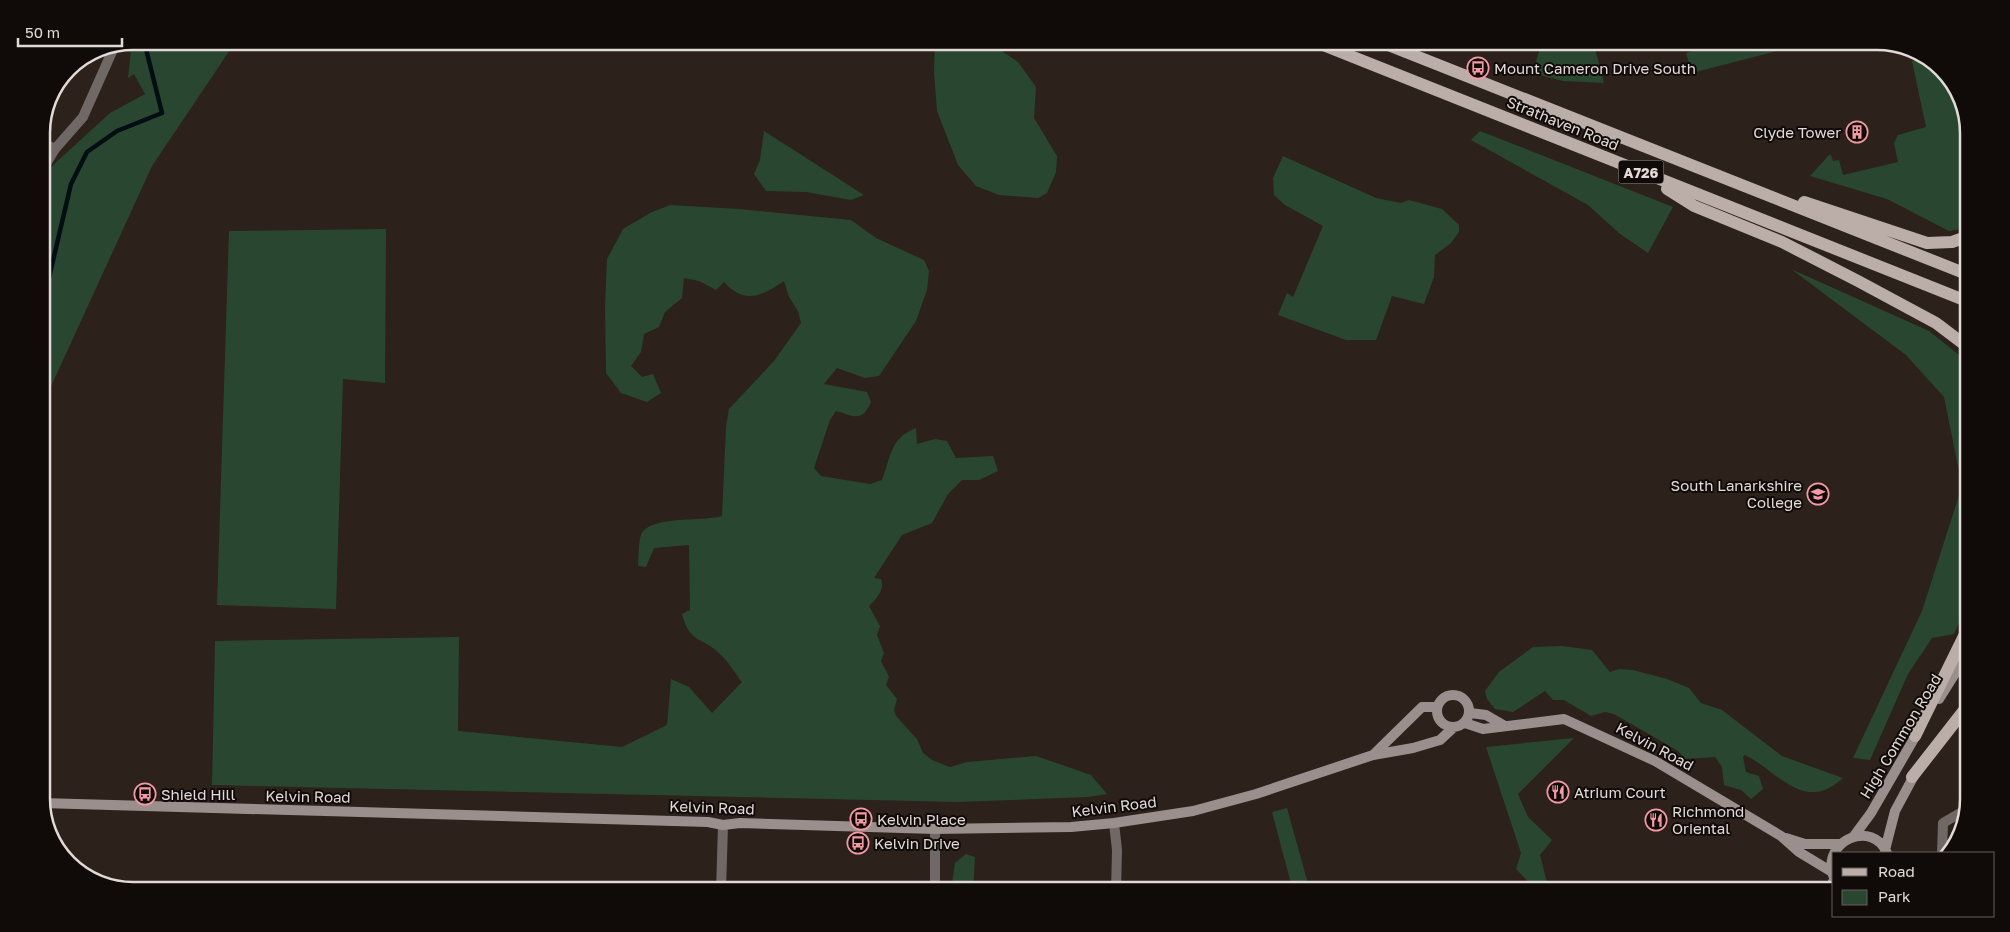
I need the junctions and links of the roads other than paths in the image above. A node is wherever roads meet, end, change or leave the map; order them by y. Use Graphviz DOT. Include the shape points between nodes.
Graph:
graph roads {
  1 [pos="1336,50"];
  2 [pos="1401,50"];
  3 [pos="111,53"];
  4 [pos="50,146"];
  5 [pos="55,149"];
  6 [pos="50,157"];
  7 [pos="1637,170"];
  8 [pos="1734,182"];
  9 [pos="1960,239"];
  10 [pos="1960,271"];
  11 [pos="1960,298"];
  12 [pos="1960,341"];
  13 [pos="1960,644"];
  14 [pos="1960,665"];
  15 [pos="1437,707"];
  16 [pos="1960,708"];
  17 [pos="1470,713"];
  18 [pos="1960,716"];
  19 [pos="1464,723"];
  20 [pos="1505,726"];
  21 [pos="1454,727"];
  22 [pos="1915,736"];
  23 [pos="1373,755"];
  24 [pos="1912,778"];
  25 [pos="50,803"];
  26 [pos="1958,814"];
  27 [pos="1114,823"];
  28 [pos="723,825"];
  29 [pos="935,829"];
  30 [pos="1781,836"];
  31 [pos="1854,836"];
  32 [pos="1839,844"];
  33 [pos="1942,850"];
  34 [pos="1886,851"];
  35 [pos="1835,852"];
  36 [pos="1832,875"];
  37 [pos="721,882"];
  38 [pos="935,882"];
  39 [pos="1116,882"];
  1 -- 7 [label="main road, Strathaven Road / A726"];
  2 -- 8 [label="main road, Strathaven Road / A726"];
  3 -- 5 [label="street" via="83,117"];
  4 -- 5 [label="street"];
  5 -- 6 [label="street"];
  7 -- 11 [label="main road, Strathaven Road / A726"];
  7 -- 12 [label="main road, A726" via="1694,206 1782,242 1904,305"];
  8 -- 9 [label="main road" via="1821,207 1920,242"];
  8 -- 10 [label="main road, Strathaven Road / A726"];
  13 -- 22 [label="main road"];
  14 -- 22 [label="street, High Common Road"];
  15 -- 17 [label="street, Kelvin Road" via="1447,695 1458,695 1466,700"];
  15 -- 21 [label="street" via="1440,721"];
  15 -- 23 [label="street, Kelvin Road" via="1422,707"];
  16 -- 24 [label="street"];
  17 -- 19 [label="street"];
  17 -- 20 [label="street" via="1486,715"];
  18 -- 24 [label="main road"];
  19 -- 20 [label="street, Kelvin Road" via="1483,729"];
  19 -- 21 [label="street, Kelvin Road"];
  20 -- 30 [label="street, Kelvin Road" via="1564,719 1655,761"];
  21 -- 23 [label="street, Kelvin Road" via="1440,740"];
  22 -- 31 [label="street, High Common Road" via="1871,813"];
  23 -- 27 [label="street, Kelvin Road" via="1193,811"];
  24 -- 34 [label="street" via="1895,811"];
  25 -- 28 [label="street, Kelvin Road" via="603,818"];
  26 -- 33 [label="street" via="1943,823"];
  27 -- 29 [label="street, Kelvin Road" via="1071,827"];
  27 -- 39 [label="street"];
  28 -- 29 [label="street, Kelvin Road"];
  28 -- 37 [label="street"];
  29 -- 38 [label="street"];
  30 -- 32 [label="street, Kelvin Road" via="1805,844"];
  30 -- 36 [label="street, Kelvin Road"];
  31 -- 32 [label="street"];
  31 -- 34 [label="street" via="1872,838"];
  32 -- 35 [label="street"];
}
